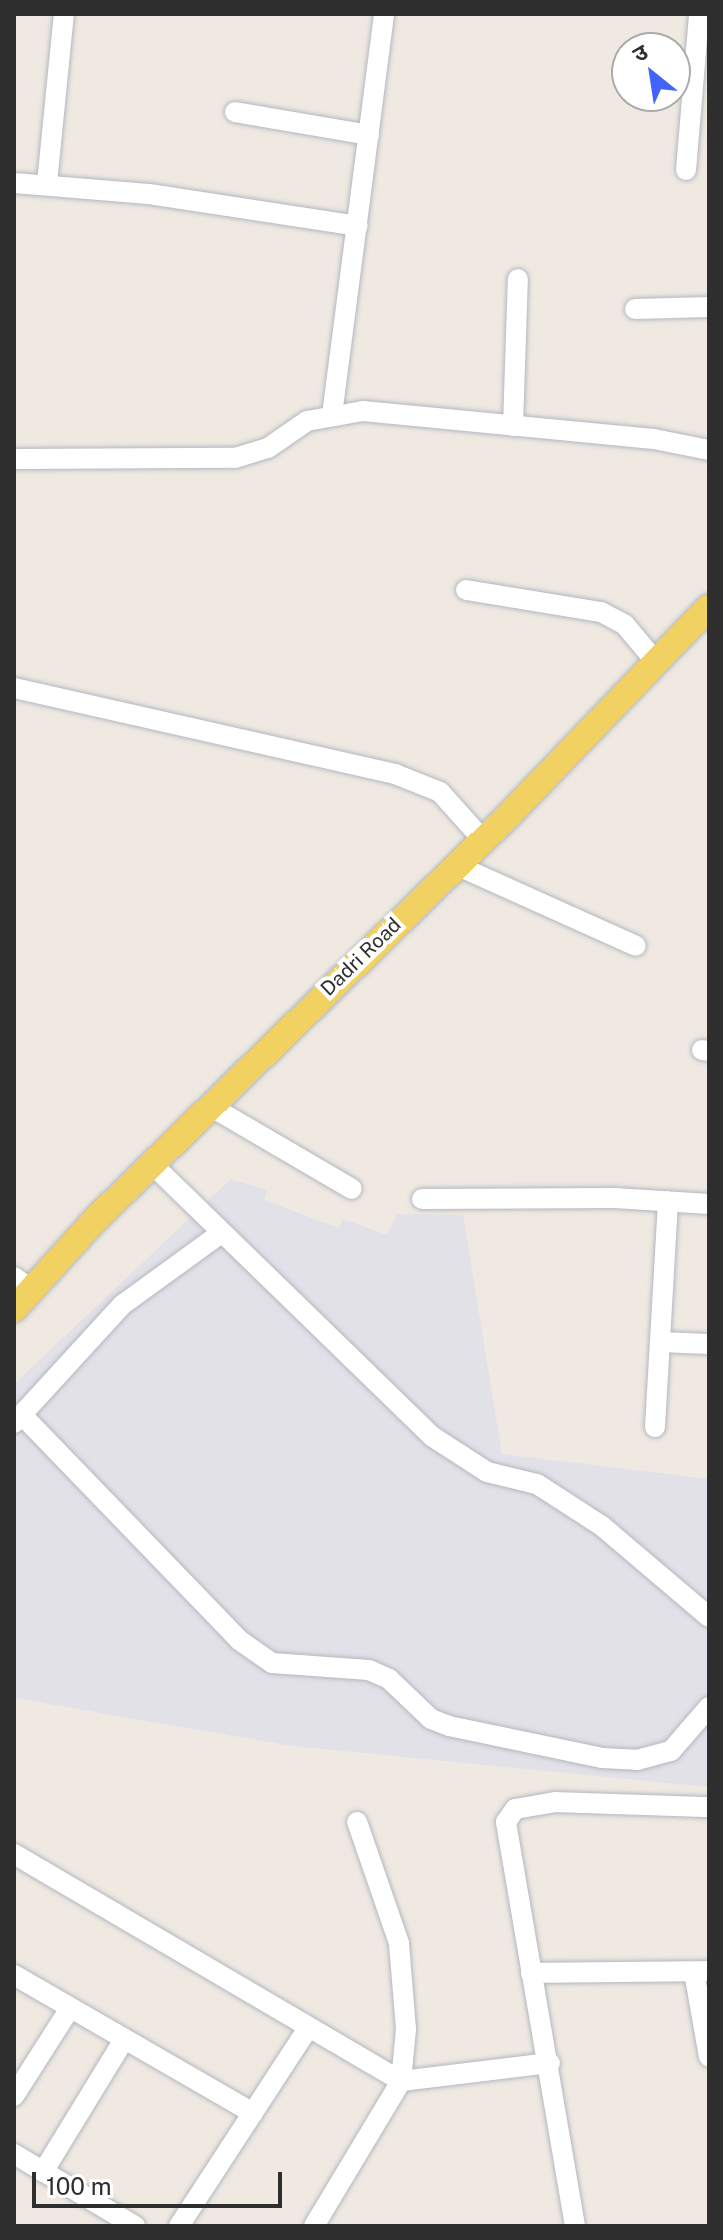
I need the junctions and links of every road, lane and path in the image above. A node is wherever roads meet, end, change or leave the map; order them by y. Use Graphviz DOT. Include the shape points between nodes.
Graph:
graph roads {
  1 [pos="64,14"];
  2 [pos="384,14"];
  3 [pos="699,14"];
  4 [pos="235,112"];
  5 [pos="369,135"];
  6 [pos="686,170"];
  7 [pos="14,183"];
  8 [pos="47,183"];
  9 [pos="358,226"];
  10 [pos="518,279"];
  11 [pos="709,307"];
  12 [pos="635,309"];
  13 [pos="332,415"];
  14 [pos="513,426"];
  15 [pos="709,450"];
  16 [pos="14,459"];
  17 [pos="466,590"];
  18 [pos="709,607"];
  19 [pos="656,662"];
  20 [pos="14,688"];
  21 [pos="483,840"];
  22 [pos="456,865"];
  23 [pos="636,946"];
  24 [pos="210,1106"];
  25 [pos="153,1165"];
  26 [pos="352,1189"];
  27 [pos="422,1199"];
  28 [pos="668,1201"];
  29 [pos="709,1204"];
  30 [pos="221,1233"];
  31 [pos="20,1292"];
  32 [pos="660,1342"];
  33 [pos="709,1344"];
  34 [pos="18,1419"];
  35 [pos="655,1427"];
  36 [pos="709,1617"];
  37 [pos="709,1707"];
  38 [pos="709,1807"];
  39 [pos="357,1822"];
  40 [pos="14,1854"];
  41 [pos="702,1971"];
  42 [pos="531,1973"];
  43 [pos="14,1975"];
  44 [pos="70,2008"];
  45 [pos="307,2030"];
  46 [pos="124,2040"];
  47 [pos="709,2057"];
  48 [pos="550,2063"];
  49 [pos="401,2081"];
  50 [pos="14,2096"];
  51 [pos="253,2113"];
  52 [pos="14,2154"];
  53 [pos="43,2172"];
  54 [pos="135,2226"];
  55 [pos="179,2226"];
  56 [pos="314,2226"];
  57 [pos="575,2226"];
  1 -- 8 [label="street"];
  2 -- 5 [label="street"];
  3 -- 6 [label="street"];
  4 -- 5 [label="street"];
  5 -- 9 [label="street"];
  7 -- 8 [label="street"];
  8 -- 9 [label="street"];
  9 -- 13 [label="street"];
  10 -- 14 [label="street"];
  11 -- 12 [label="street"];
  13 -- 14 [label="street" via="363,411"];
  13 -- 16 [label="street" via="307,421 268,448 235,458"];
  14 -- 15 [label="street"];
  17 -- 19 [label="street" via="601,612 625,625"];
  18 -- 19 [label="main road, Dadri Road"];
  19 -- 21 [label="main road, Dadri Road"];
  20 -- 21 [label="street" via="395,774 440,792"];
  21 -- 22 [label="main road, Dadri Road"];
  22 -- 23 [label="street"];
  22 -- 24 [label="main road, Dadri Road"];
  24 -- 25 [label="main road, Dadri Road"];
  24 -- 26 [label="street"];
  25 -- 30 [label="street"];
  25 -- 31 [label="main road, Dadri Road"];
  27 -- 28 [label="street"];
  28 -- 29 [label="street"];
  28 -- 32 [label="street"];
  30 -- 34 [label="street" via="122,1305"];
  30 -- 36 [label="street" via="433,1437 487,1472 537,1484 602,1526"];
  32 -- 33 [label="street"];
  32 -- 35 [label="street"];
  34 -- 37 [label="street" via="239,1640 272,1663 369,1670 389,1679 431,1719 449,1726 602,1758 637,1760 671,1751"];
  38 -- 42 [label="street" via="556,1802 515,1809 505,1836"];
  39 -- 49 [label="street" via="399,1943 406,2029"];
  40 -- 45 [label="street"];
  41 -- 42 [label="street"];
  41 -- 47 [label="street"];
  42 -- 48 [label="street"];
  43 -- 44 [label="street"];
  44 -- 46 [label="street"];
  44 -- 50 [label="street"];
  45 -- 49 [label="street"];
  45 -- 51 [label="street"];
  46 -- 51 [label="street"];
  46 -- 53 [label="street"];
  48 -- 49 [label="street"];
  48 -- 57 [label="street"];
  49 -- 56 [label="street"];
  51 -- 55 [label="street"];
  52 -- 53 [label="street"];
  53 -- 54 [label="street"];
}
